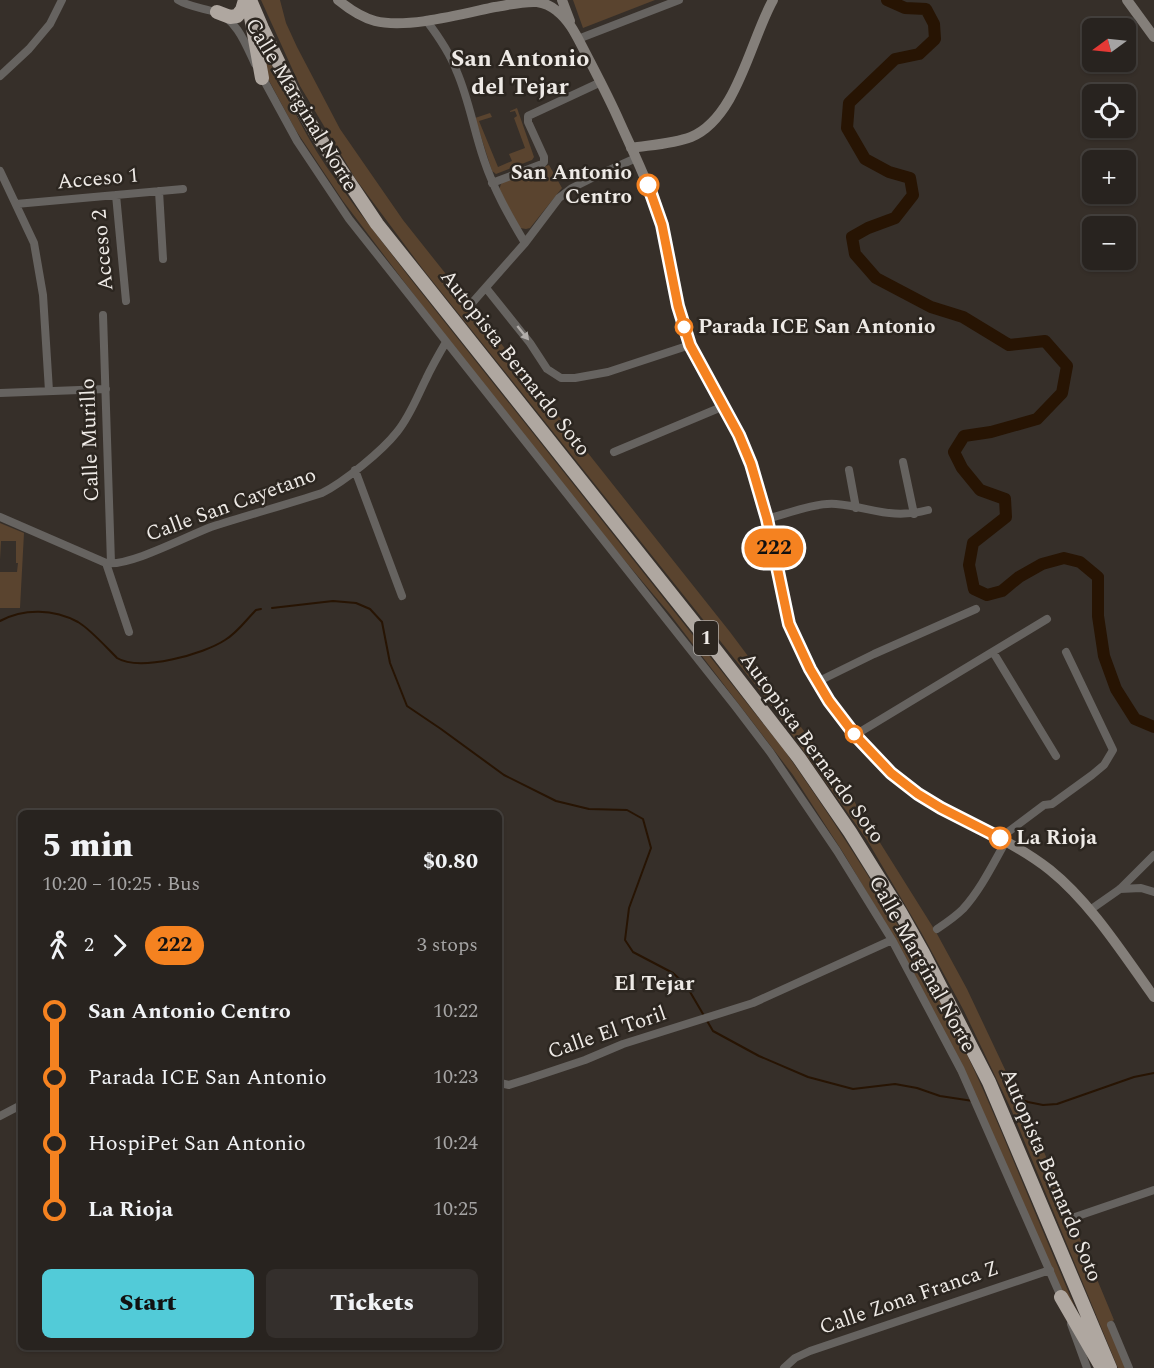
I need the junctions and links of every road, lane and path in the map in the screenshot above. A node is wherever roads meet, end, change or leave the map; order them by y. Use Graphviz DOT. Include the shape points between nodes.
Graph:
graph roads {
  1 [pos="62,0"];
  2 [pos="178,0"];
  3 [pos="248,0"];
  4 [pos="338,0"];
  5 [pos="679,0"];
  6 [pos="773,0"];
  7 [pos="1127,0"];
  8 [pos="670,2"];
  9 [pos="193,3"];
  10 [pos="557,3"];
  11 [pos="217,12"];
  12 [pos="426,20"];
  13 [pos="576,36"];
  14 [pos="1154,37"];
  15 [pos="0,76"];
  16 [pos="262,78"];
  17 [pos="601,82"];
  18 [pos="634,153"];
  19 [pos="0,171"];
  20 [pos="492,183"];
  21 [pos="183,189"];
  22 [pos="159,192"];
  23 [pos="116,195"];
  24 [pos="16,204"];
  25 [pos="525,243"];
  26 [pos="163,259"];
  27 [pos="486,288"];
  28 [pos="126,301"];
  29 [pos="472,303"];
  30 [pos="103,315"];
  31 [pos="446,342"];
  32 [pos="690,345"];
  33 [pos="106,389"];
  34 [pos="49,391"];
  35 [pos="0,393"];
  36 [pos="724,406"];
  37 [pos="614,452"];
  38 [pos="903,462"];
  39 [pos="355,470"];
  40 [pos="849,471"];
  41 [pos="856,508"];
  42 [pos="928,510"];
  43 [pos="914,514"];
  44 [pos="0,517"];
  45 [pos="767,519"];
  46 [pos="109,563"];
  47 [pos="402,596"];
  48 [pos="976,609"];
  49 [pos="1047,619"];
  50 [pos="129,632"];
  51 [pos="993,652"];
  52 [pos="1066,652"];
  53 [pos="817,682"];
  54 [pos="855,735"];
  55 [pos="1056,756"];
  56 [pos="1001,838"];
  57 [pos="1154,855"];
  58 [pos="1120,889"];
  59 [pos="1154,891"];
  60 [pos="1089,910"];
  61 [pos="937,929"];
  62 [pos="892,940"];
  63 [pos="1154,997"];
  64 [pos="502,1083"];
  65 [pos="18,1107"];
  66 [pos="0,1116"];
  67 [pos="1154,1190"];
  68 [pos="1075,1217"];
  69 [pos="1050,1270"];
  70 [pos="1061,1297"];
  71 [pos="1111,1325"];
  72 [pos="784,1368"];
  73 [pos="1087,1368"];
  74 [pos="1102,1368"];
  75 [pos="1110,1368"];
  76 [pos="1130,1368"];
  1 -- 15 [label="street" via="50,24"];
  2 -- 9 [label="street, Calle Marginal Norte"];
  3 -- 11 [label="highway" via="237,16"];
  3 -- 16 [label="highway"];
  3 -- 75 [label="highway, Autopista Bernardo Soto / 1" via="297,101 377,224 710,643 799,758 850,832 923,953 989,1082"];
  4 -- 12 [label="main road" via="373,21"];
  5 -- 8 [label="street"];
  6 -- 18 [label="main road" via="735,88 715,120 688,138"];
  7 -- 14 [label="main road"];
  8 -- 13 [label="street"];
  9 -- 11 [label="street, Calle Marginal Norte"];
  10 -- 12 [label="main road" via="518,3"];
  10 -- 13 [label="main road"];
  11 -- 16 [label="street, Calle Marginal Norte" via="236,27"];
  12 -- 20 [label="street" via="457,71"];
  13 -- 17 [label="main road"];
  16 -- 31 [label="street, Calle Marginal Norte" via="297,141 346,215"];
  17 -- 18 [label="main road"];
  17 -- 20 [label="street" via="528,116 544,162"];
  18 -- 25 [label="street" via="564,193"];
  18 -- 32 [label="main road" via="662,225"];
  19 -- 24 [label="street"];
  20 -- 25 [label="street"];
  21 -- 22 [label="street, Acceso 1"];
  22 -- 23 [label="street, Acceso 1"];
  22 -- 26 [label="street"];
  23 -- 24 [label="street, Acceso 1"];
  23 -- 28 [label="street, Acceso 2"];
  24 -- 34 [label="street" via="34,243 39,269"];
  25 -- 27 [label="street"];
  27 -- 29 [label="street"];
  27 -- 32 [label="street, one-way" via="547,369 561,378 608,372"];
  30 -- 33 [label="street, Calle Murillo"];
  31 -- 39 [label="street, Calle San Cayetano" via="398,431"];
  31 -- 62 [label="street, Calle Marginal Norte" via="770,752"];
  32 -- 36 [label="main road"];
  33 -- 34 [label="street"];
  33 -- 46 [label="street, Calle Murillo"];
  34 -- 35 [label="street"];
  36 -- 37 [label="street"];
  36 -- 45 [label="main road" via="751,464"];
  38 -- 43 [label="street"];
  39 -- 46 [label="street, Calle San Cayetano" via="322,493"];
  39 -- 47 [label="street"];
  40 -- 41 [label="street"];
  41 -- 43 [label="street"];
  41 -- 45 [label="street" via="821,505"];
  42 -- 43 [label="street"];
  44 -- 46 [label="street"];
  45 -- 53 [label="main road" via="789,624"];
  46 -- 50 [label="street, Calle Murillo"];
  48 -- 53 [label="street"];
  49 -- 51 [label="street"];
  51 -- 54 [label="street"];
  51 -- 55 [label="street"];
  52 -- 56 [label="street" via="1113,750 1092,775 1052,804 1012,825"];
  53 -- 54 [label="main road"];
  54 -- 56 [label="main road" via="904,784"];
  56 -- 60 [label="main road" via="1050,870"];
  56 -- 61 [label="street" via="979,888 963,909"];
  57 -- 58 [label="street"];
  58 -- 59 [label="street"];
  58 -- 60 [label="street"];
  60 -- 63 [label="main road"];
  62 -- 64 [label="street, Calle El Toril" via="753,1004 623,1044 528,1079"];
  62 -- 69 [label="street, Calle Marginal Norte" via="961,1070"];
  65 -- 66 [label="street"];
  67 -- 68 [label="street"];
  69 -- 70 [label="street, Calle Marginal Norte"];
  69 -- 72 [label="street, Calle Zona Franca Z" via="810,1351"];
  70 -- 73 [label="street, Calle Marginal Norte"];
  70 -- 74 [label="highway"];
  71 -- 76 [label="street"];
}
